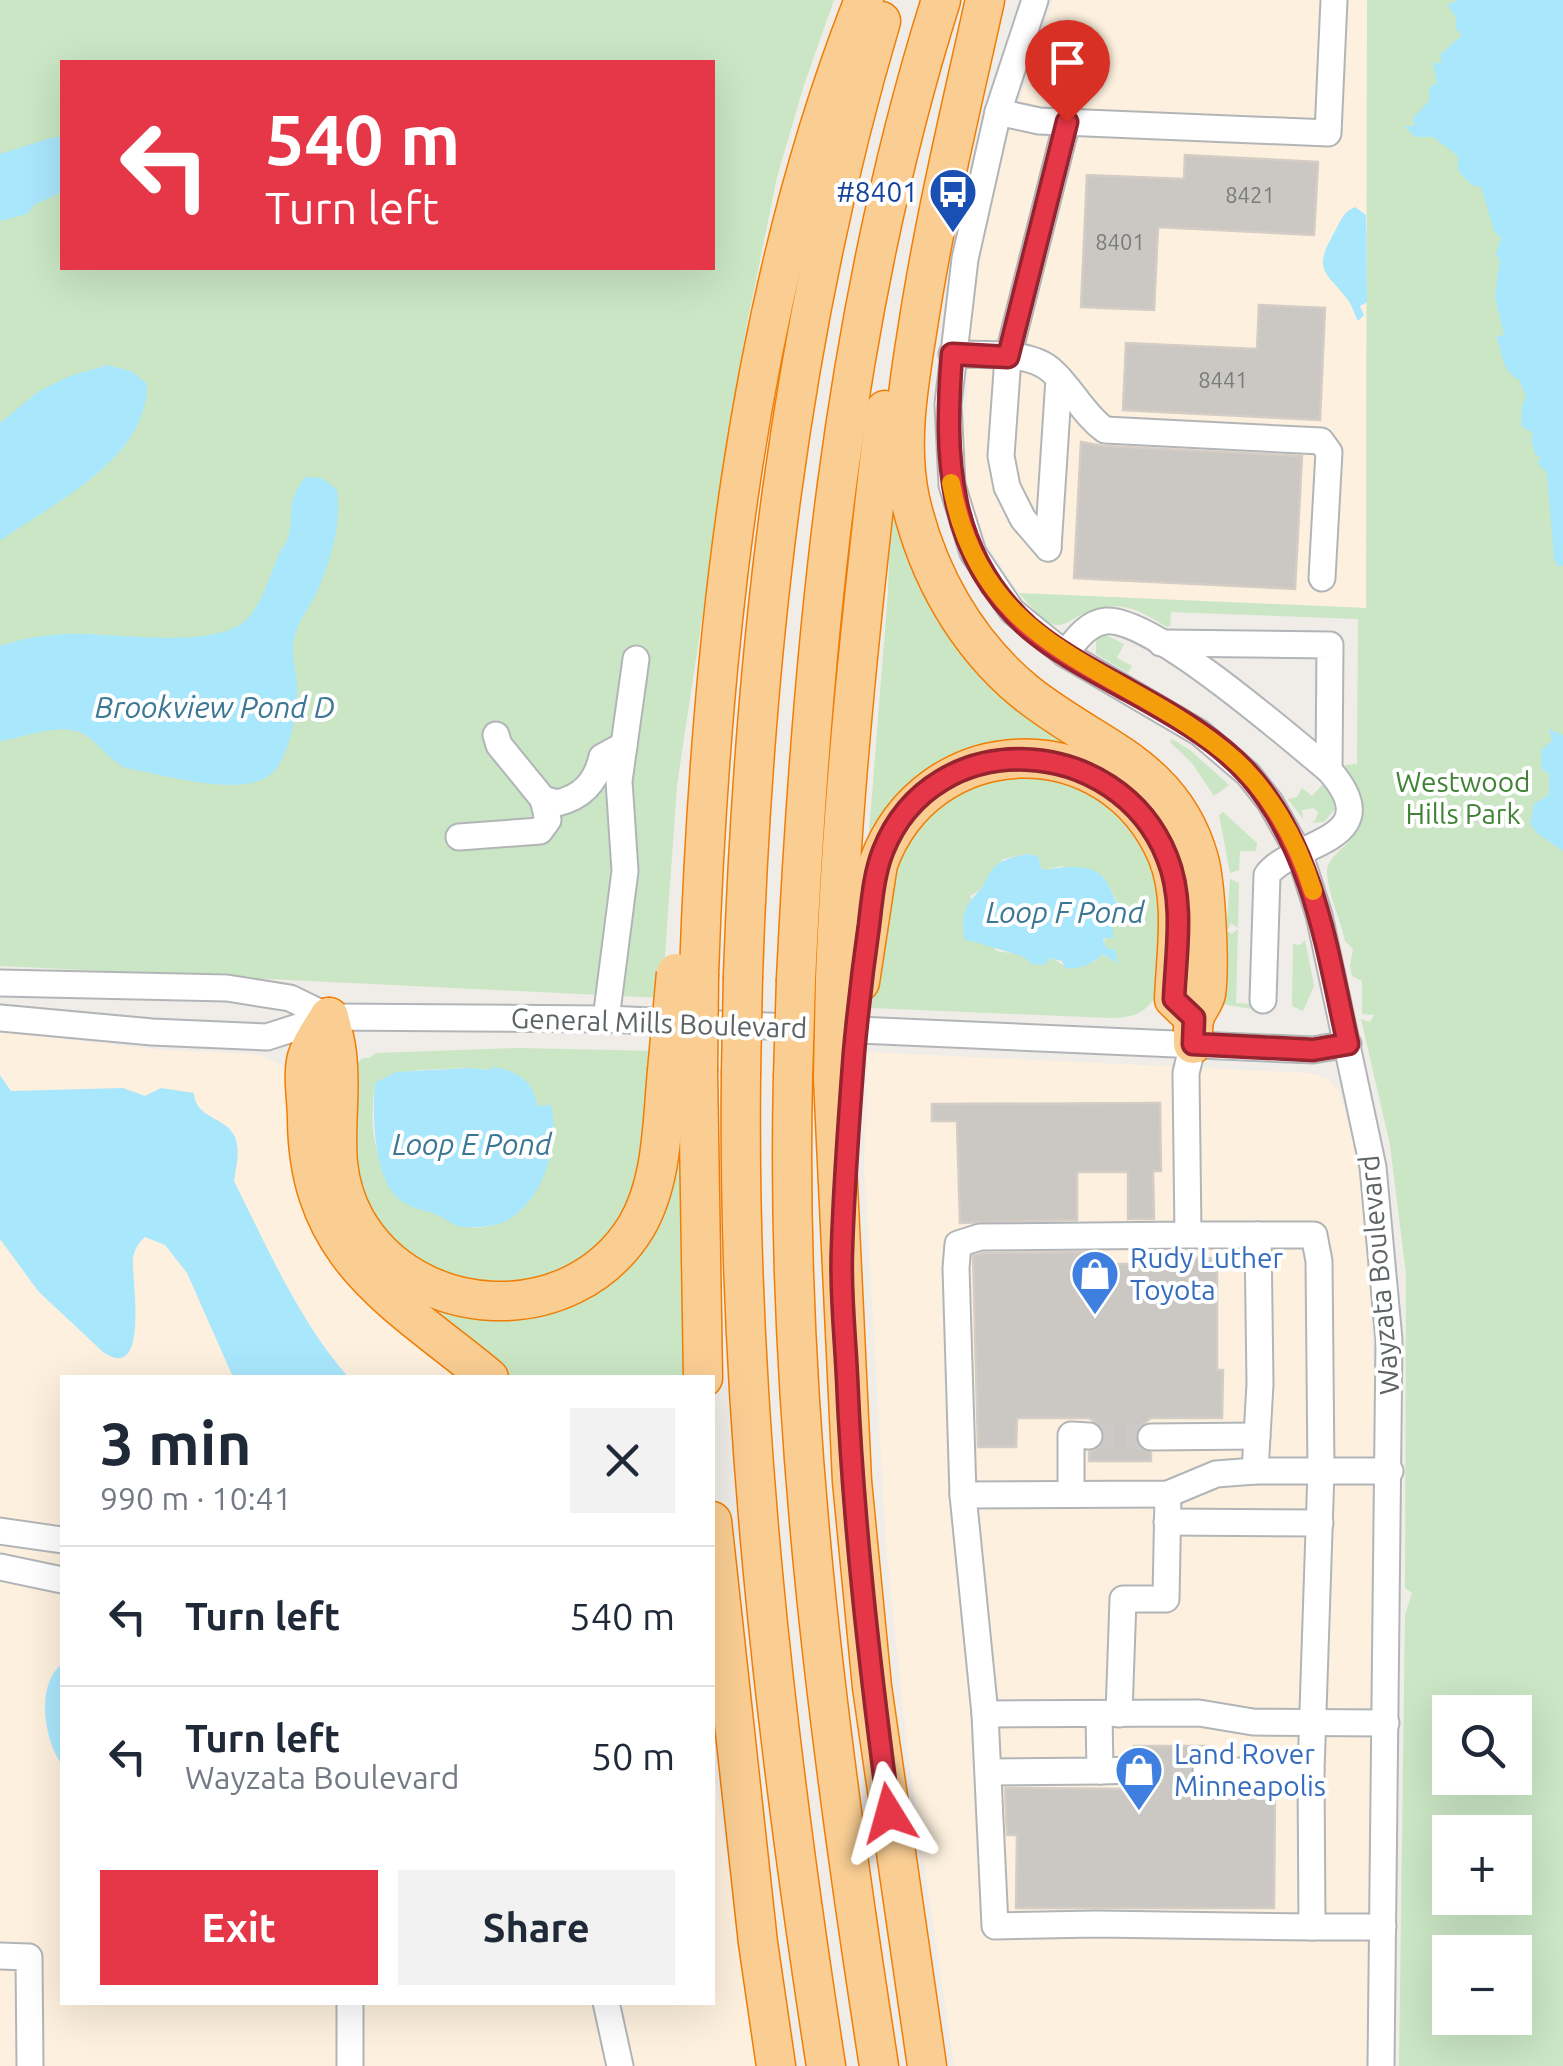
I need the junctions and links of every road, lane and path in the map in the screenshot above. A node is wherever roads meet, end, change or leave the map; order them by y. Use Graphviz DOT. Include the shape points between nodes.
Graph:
graph roads {
  1 [pos="864,0"];
  2 [pos="888,0"];
  3 [pos="941,0"];
  4 [pos="984,0"];
  5 [pos="1035,0"];
  6 [pos="1334,0"];
  7 [pos="998,112"];
  8 [pos="1067,122"];
  9 [pos="952,354"];
  10 [pos="1008,357"];
  11 [pos="1059,378"];
  12 [pos="1322,578"];
  13 [pos="1161,643"];
  14 [pos="1065,654"];
  15 [pos="636,659"];
  16 [pos="496,735"];
  17 [pos="624,745"];
  18 [pos="1329,770"];
  19 [pos="544,799"];
  20 [pos="459,837"];
  21 [pos="1300,855"];
  22 [pos="847,981"];
  23 [pos="0,983"];
  24 [pos="1263,1000"];
  25 [pos="329,1016"];
  26 [pos="0,1018"];
  27 [pos="606,1019"];
  28 [pos="1193,1031"];
  29 [pos="1348,1044"];
  30 [pos="682,1072"];
  31 [pos="1188,1235"];
  32 [pos="1258,1235"];
  33 [pos="485,1375"];
  34 [pos="703,1375"];
  35 [pos="1089,1436"];
  36 [pos="1151,1436"];
  37 [pos="1257,1436"];
  38 [pos="1255,1471"];
  39 [pos="1321,1471"];
  40 [pos="1390,1471"];
  41 [pos="1071,1494"];
  42 [pos="1168,1494"];
  43 [pos="963,1495"];
  44 [pos="1168,1522"];
  45 [pos="1320,1524"];
  46 [pos="0,1530"];
  47 [pos="60,1540"];
  48 [pos="715,1549"];
  49 [pos="0,1567"];
  50 [pos="60,1580"];
  51 [pos="985,1714"];
  52 [pos="1110,1714"];
  53 [pos="1315,1720"];
  54 [pos="1386,1723"];
  55 [pos="715,1740"];
  56 [pos="1100,1770"];
  57 [pos="1134,1770"];
  58 [pos="1311,1770"];
  59 [pos="1206,1771"];
  60 [pos="988,1772"];
  61 [pos="1382,1926"];
  62 [pos="1312,1927"];
  63 [pos="758,1943"];
  64 [pos="0,1956"];
  65 [pos="350,2005"];
  66 [pos="607,2005"];
  67 [pos="925,2062"];
  68 [pos="30,2066"];
  69 [pos="350,2066"];
  70 [pos="620,2066"];
  71 [pos="776,2066"];
  72 [pos="826,2066"];
  73 [pos="879,2066"];
  74 [pos="1381,2066"];
  1 -- 30 [label="highway, bridge" via="815,142 757,388 712,743 684,894"];
  2 -- 72 [label="highway, bridge" via="836,180 796,392 768,608 743,976 743,1274 755,1508 779,1746"];
  3 -- 73 [label="highway, bridge" via="872,270 843,441 813,698 793,1077 794,1264 808,1528 842,1824"];
  4 -- 22 [label="highway" via="925,200 886,403 875,497 881,588"];
  4 -- 28 [label="highway" via="933,234 906,427 910,500 924,548 961,623 1006,674 1132,762 1176,807 1203,877 1206,998"];
  5 -- 7 [label="street, Wayzata Boulevard"];
  6 -- 8 [label="street" via="1328,133"];
  7 -- 8 [label="street"];
  7 -- 9 [label="street, Wayzata Boulevard" via="972,219"];
  8 -- 10 [label="street"];
  9 -- 10 [label="street"];
  9 -- 14 [label="street, Wayzata Boulevard" via="948,464 961,523 1012,612"];
  10 -- 11 [label="street" via="1042,363"];
  10 -- 11 [label="street" via="1002,470 1023,519 1048,548"];
  11 -- 12 [label="street" via="1105,430 1326,445"];
  13 -- 14 [label="street" via="1122,623 1102,622"];
  13 -- 18 [label="street" via="1230,688"];
  13 -- 18 [label="street" via="1330,645"];
  14 -- 21 [label="street, Wayzata Boulevard" via="1226,752 1270,802"];
  15 -- 17 [label="street"];
  16 -- 19 [label="street"];
  17 -- 19 [label="street" via="602,758 589,786 562,802"];
  17 -- 27 [label="street" via="619,782 625,871"];
  18 -- 21 [label="street" via="1347,796 1346,821"];
  19 -- 20 [label="street" via="548,820 540,831"];
  21 -- 24 [label="street" via="1267,875"];
  21 -- 29 [label="street, Wayzata Boulevard"];
  22 -- 28 [label="highway" via="884,846 904,816 955,774 993,760 1029,758 1066,765 1120,792 1151,827 1178,899 1174,999"];
  22 -- 67 [label="highway" via="842,1251 852,1482 872,1687"];
  23 -- 25 [label="street, General Mills Boulevard" via="227,988 290,998"];
  25 -- 26 [label="street, General Mills Boulevard" via="267,1037"];
  25 -- 27 [label="street, General Mills Boulevard"];
  25 -- 30 [label="highway" via="338,1056 336,1163 354,1217 408,1274 432,1290 470,1300 540,1298 576,1283 614,1254 650,1195"];
  25 -- 33 [label="highway" via="307,1058 308,1152 322,1211 364,1274"];
  27 -- 28 [label="street, General Mills Boulevard"];
  28 -- 29 [label="street, General Mills Boulevard" via="1313,1050"];
  28 -- 31 [label="street" via="1186,1073"];
  29 -- 40 [label="street, Wayzata Boulevard" via="1380,1214 1390,1340"];
  30 -- 34 [label="highway"];
  31 -- 32 [label="street"];
  31 -- 43 [label="street" via="980,1237 958,1244"];
  32 -- 37 [label="street"];
  32 -- 39 [label="street" via="1314,1235"];
  35 -- 41 [label="street" via="1072,1435"];
  36 -- 37 [label="street"];
  37 -- 38 [label="street"];
  38 -- 39 [label="street"];
  38 -- 42 [label="street" via="1216,1474"];
  39 -- 40 [label="street"];
  39 -- 45 [label="street"];
  40 -- 54 [label="street, Wayzata Boulevard"];
  41 -- 42 [label="street"];
  41 -- 43 [label="street"];
  42 -- 44 [label="street"];
  43 -- 51 [label="street"];
  44 -- 45 [label="street"];
  44 -- 52 [label="street" via="1166,1599 1123,1599"];
  45 -- 53 [label="street"];
  46 -- 47 [label="street"];
  48 -- 63 [label="highway"];
  49 -- 50 [label="street"];
  51 -- 52 [label="street"];
  51 -- 60 [label="street"];
  52 -- 53 [label="street"];
  52 -- 56 [label="street"];
  53 -- 54 [label="street"];
  53 -- 58 [label="street"];
  54 -- 61 [label="street, Wayzata Boulevard"];
  55 -- 63 [label="highway"];
  56 -- 57 [label="street"];
  56 -- 60 [label="street"];
  58 -- 59 [label="street"];
  58 -- 62 [label="street"];
  60 -- 62 [label="street" via="995,1926"];
  61 -- 62 [label="street"];
  61 -- 74 [label="street, Wayzata Boulevard"];
  63 -- 71 [label="highway"];
  64 -- 68 [label="street" via="29,1956"];
  65 -- 69 [label="street"];
  66 -- 70 [label="street"];
}
